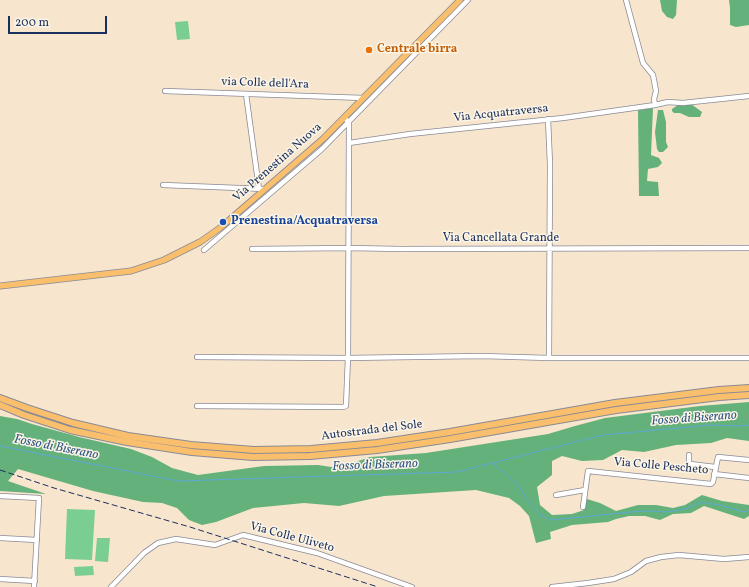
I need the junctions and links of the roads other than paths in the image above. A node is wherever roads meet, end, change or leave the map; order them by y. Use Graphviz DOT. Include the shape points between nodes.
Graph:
graph roads {
  1 [pos="460,0"];
  2 [pos="468,0"];
  3 [pos="626,0"];
  4 [pos="165,91"];
  5 [pos="246,94"];
  6 [pos="749,96"];
  7 [pos="364,98"];
  8 [pos="655,105"];
  9 [pos="548,119"];
  10 [pos="347,120"];
  11 [pos="349,143"];
  12 [pos="163,185"];
  13 [pos="262,189"];
  14 [pos="349,248"];
  15 [pos="749,248"];
  16 [pos="252,249"];
  17 [pos="550,249"];
  18 [pos="204,250"];
  19 [pos="0,286"];
  20 [pos="197,357"];
  21 [pos="348,357"];
  22 [pos="549,358"];
  23 [pos="749,358"];
  24 [pos="749,388"];
  25 [pos="749,395"];
  26 [pos="0,398"];
  27 [pos="0,406"];
  28 [pos="198,406"];
  29 [pos="689,455"];
  30 [pos="749,460"];
  31 [pos="715,467"];
  32 [pos="714,474"];
  33 [pos="749,478"];
  34 [pos="585,490"];
  35 [pos="556,494"];
  36 [pos="0,496"];
  37 [pos="583,507"];
  38 [pos="0,538"];
  39 [pos="37,540"];
  40 [pos="749,557"];
  41 [pos="0,579"];
  42 [pos="35,581"];
  43 [pos="34,587"];
  44 [pos="111,587"];
  45 [pos="412,587"];
  46 [pos="552,587"];
  1 -- 7 [label="main road, Via Prenestina Nuova"];
  2 -- 10 [label="street"];
  3 -- 8 [label="street" via="644,65 653,75"];
  4 -- 5 [label="street, via Colle dell'Ara"];
  5 -- 7 [label="street, via Colle dell'Ara"];
  5 -- 13 [label="street"];
  6 -- 8 [label="street, Via Acquatraversa"];
  7 -- 10 [label="main road, Via Prenestina Nuova"];
  8 -- 9 [label="street, Via Acquatraversa"];
  9 -- 11 [label="street, Via Acquatraversa"];
  9 -- 17 [label="street"];
  10 -- 11 [label="street"];
  10 -- 13 [label="main road, Via Prenestina Nuova"];
  10 -- 18 [label="street" via="308,161"];
  11 -- 14 [label="street"];
  12 -- 13 [label="street"];
  13 -- 19 [label="main road, Via Prenestina Nuova" via="220,228 200,242 147,266 124,273"];
  14 -- 16 [label="street, Via Cancellata Grande"];
  14 -- 17 [label="street, Via Cancellata Grande"];
  14 -- 21 [label="street"];
  15 -- 17 [label="street, Via Cancellata Grande"];
  17 -- 22 [label="street"];
  20 -- 21 [label="street"];
  21 -- 22 [label="street"];
  21 -- 28 [label="street" via="344,407"];
  22 -- 23 [label="street"];
  24 -- 26 [label="highway, Autostrada del Sole" via="615,403 377,443 311,449 254,450 128,436 73,423"];
  25 -- 27 [label="highway, Autostrada del Sole" via="616,410 377,450 310,456 253,457 186,452 127,442 70,430"];
  29 -- 31 [label="street" via="690,464"];
  30 -- 31 [label="street, Via Colle Pescheto" via="720,456"];
  31 -- 32 [label="street, Via Colle Pescheto"];
  32 -- 33 [label="street"];
  32 -- 34 [label="street, Via Colle Pescheto" via="711,484 589,471"];
  34 -- 35 [label="street"];
  34 -- 37 [label="street, Via Colle Pescheto"];
  36 -- 39 [label="street" via="39,498"];
  38 -- 39 [label="street"];
  39 -- 42 [label="street"];
  40 -- 46 [label="street" via="724,559 668,556 646,560 632,572 614,578"];
  41 -- 42 [label="street"];
  42 -- 43 [label="street"];
  44 -- 45 [label="street, Via Colle Uliveto" via="158,543 176,539 215,546 243,535 317,553"];
}
